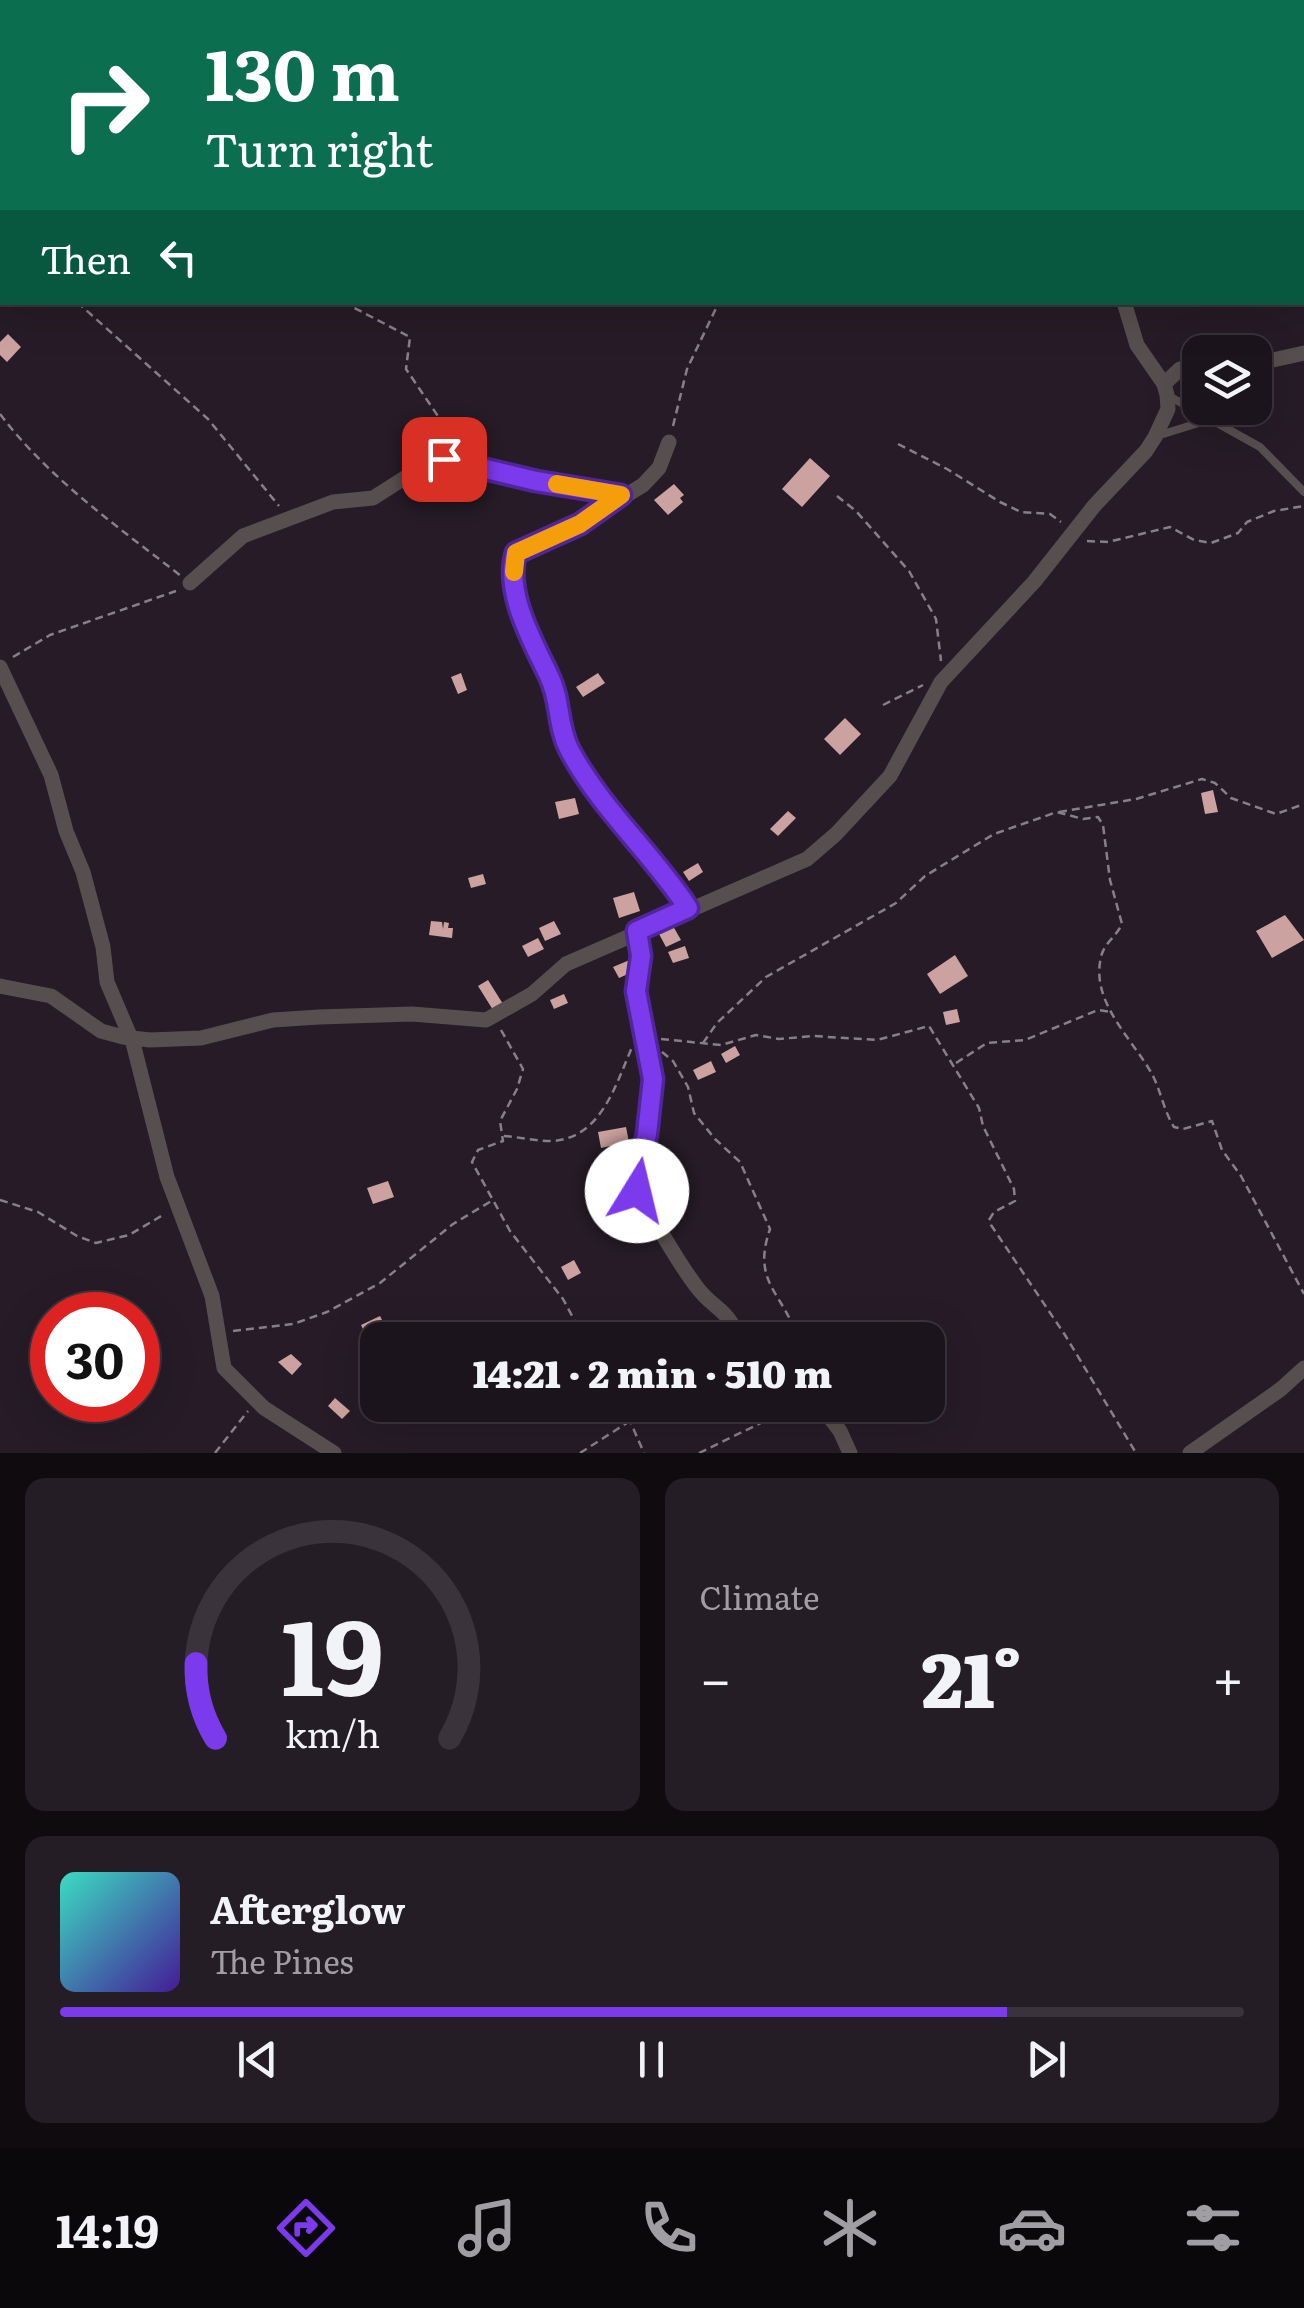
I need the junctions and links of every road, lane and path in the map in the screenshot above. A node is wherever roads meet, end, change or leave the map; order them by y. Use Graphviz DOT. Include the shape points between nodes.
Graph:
graph roads {
  1 [pos="79,305"];
  2 [pos="348,305"];
  3 [pos="718,305"];
  4 [pos="1125,305"];
  5 [pos="1304,353"];
  6 [pos="1272,360"];
  7 [pos="1182,369"];
  8 [pos="1166,390"];
  9 [pos="1182,401"];
  10 [pos="0,414"];
  11 [pos="1192,425"];
  12 [pos="1218,425"];
  13 [pos="1155,437"];
  14 [pos="668,442"];
  15 [pos="898,444"];
  16 [pos="436,458"];
  17 [pos="1304,492"];
  18 [pos="621,495"];
  19 [pos="837,496"];
  20 [pos="1304,506"];
  21 [pos="289,520"];
  22 [pos="1068,538"];
  23 [pos="190,583"];
  24 [pos="0,666"];
  25 [pos="942,679"];
  26 [pos="883,705"];
  27 [pos="1304,804"];
  28 [pos="1057,812"];
  29 [pos="688,908"];
  30 [pos="637,931"];
  31 [pos="0,986"];
  32 [pos="1113,1012"];
  33 [pos="499,1014"];
  34 [pos="647,1034"];
  35 [pos="130,1037"];
  36 [pos="703,1043"];
  37 [pos="954,1064"];
  38 [pos="502,1136"];
  39 [pos="494,1199"];
  40 [pos="0,1200"];
  41 [pos="180,1211"];
  42 [pos="1304,1294"];
  43 [pos="575,1322"];
  44 [pos="730,1322"];
  45 [pos="792,1322"];
  46 [pos="218,1334"];
  47 [pos="1304,1368"];
  48 [pos="254,1400"];
  49 [pos="630,1422"];
  50 [pos="763,1422"];
  51 [pos="833,1422"];
  52 [pos="215,1453"];
  53 [pos="334,1453"];
  54 [pos="580,1453"];
  55 [pos="644,1453"];
  56 [pos="699,1453"];
  57 [pos="850,1453"];
  58 [pos="1136,1453"];
  59 [pos="1190,1453"];
  1 -- 21 [label="path" via="208,419"];
  2 -- 16 [label="path" via="410,337 408,375 442,422"];
  3 -- 14 [label="path" via="687,370"];
  4 -- 8 [label="street" via="1137,345"];
  5 -- 6 [label="street"];
  7 -- 8 [label="street"];
  8 -- 9 [label="lane"];
  8 -- 13 [label="street" via="1168,409"];
  10 -- 23 [label="path" via="71,489"];
  11 -- 13 [label="lane"];
  12 -- 17 [label="lane" via="1260,446"];
  13 -- 22 [label="street"];
  14 -- 18 [label="street" via="650,478"];
  15 -- 22 [label="path" via="1021,512 1054,516"];
  16 -- 18 [label="street"];
  16 -- 21 [label="street" via="373,498 341,500"];
  18 -- 29 [label="street" via="580,524 516,553 516,590 556,690 569,748"];
  19 -- 25 [label="path" via="909,570 936,619"];
  20 -- 22 [label="path" via="1247,522 1212,543 1170,527 1099,543"];
  21 -- 23 [label="street" via="244,536"];
  22 -- 25 [label="street"];
  23 -- 24 [label="path" via="50,635"];
  24 -- 35 [label="street" via="58,792 104,947 108,982"];
  25 -- 26 [label="path"];
  25 -- 29 [label="street" via="890,776 836,834 806,859"];
  27 -- 28 [label="path" via="1276,814 1202,780"];
  28 -- 32 [label="path" via="1098,818 1103,825 1122,924 1105,945 1100,967"];
  28 -- 36 [label="path" via="994,834 925,876 896,903 766,977"];
  29 -- 30 [label="street"];
  30 -- 33 [label="street" via="566,964"];
  30 -- 34 [label="street" via="636,991"];
  31 -- 35 [label="street" via="51,996 94,1027"];
  32 -- 37 [label="path" via="1098,1010 1026,1040 988,1043"];
  32 -- 42 [label="path" via="1156,1082 1174,1127 1212,1121"];
  33 -- 35 [label="street" via="486,1020 320,1017 273,1020 200,1038"];
  33 -- 38 [label="path" via="523,1069 500,1121"];
  34 -- 36 [label="path"];
  34 -- 38 [label="path" via="610,1101 583,1130 550,1141"];
  34 -- 44 [label="street" via="653,1079 637,1191 694,1285"];
  34 -- 45 [label="path" via="688,1087 694,1113 740,1162 770,1229 762,1258 766,1276"];
  35 -- 41 [label="street"];
  36 -- 37 [label="path" via="756,1035 877,1040 927,1025"];
  37 -- 58 [label="path" via="1016,1196 994,1212 991,1225"];
  38 -- 39 [label="path" via="472,1158"];
  39 -- 43 [label="path" via="520,1248"];
  39 -- 46 [label="path" via="380,1283 328,1312 294,1324"];
  40 -- 41 [label="path" via="96,1243"];
  41 -- 46 [label="street" via="212,1296"];
  46 -- 48 [label="street" via="224,1368"];
  47 -- 59 [label="street"];
  48 -- 52 [label="path"];
  48 -- 53 [label="street"];
  49 -- 54 [label="path"];
  49 -- 55 [label="path"];
  50 -- 56 [label="path"];
  51 -- 57 [label="street"];
}
